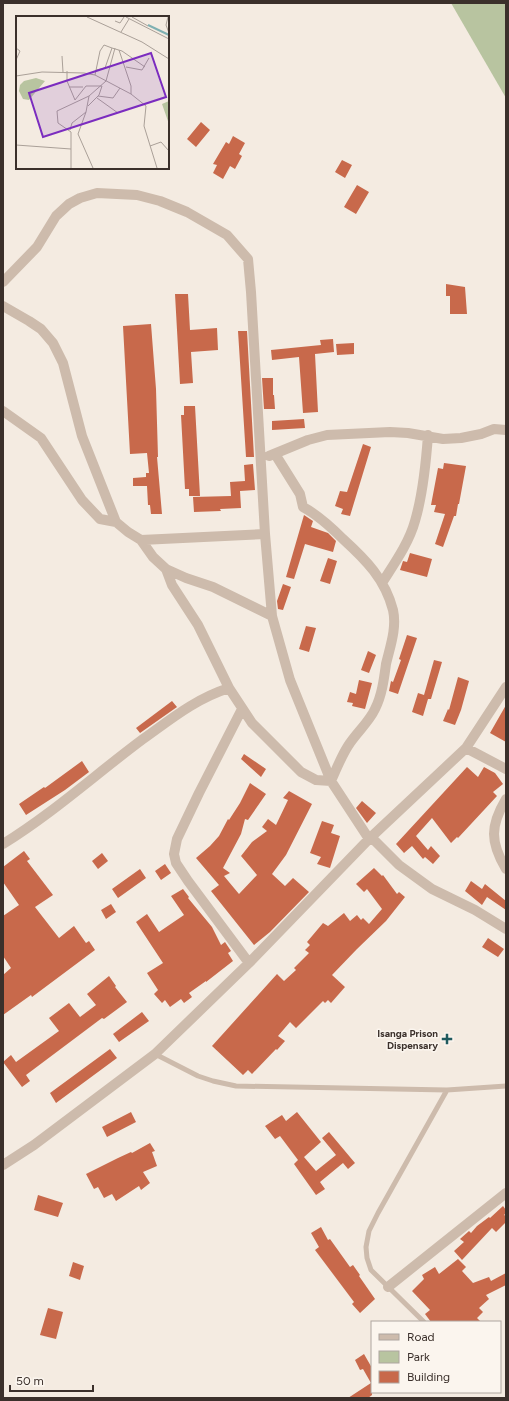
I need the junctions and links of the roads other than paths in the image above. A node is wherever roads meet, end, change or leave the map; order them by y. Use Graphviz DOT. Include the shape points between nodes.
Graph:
graph roads {
  1 [pos="3,282"];
  2 [pos="3,306"];
  3 [pos="3,410"];
  4 [pos="506,430"];
  5 [pos="428,435"];
  6 [pos="275,454"];
  7 [pos="261,458"];
  8 [pos="116,522"];
  9 [pos="265,534"];
  10 [pos="141,540"];
  11 [pos="166,569"];
  12 [pos="382,583"];
  13 [pos="272,616"];
  14 [pos="506,687"];
  15 [pos="229,688"];
  16 [pos="242,710"];
  17 [pos="466,748"];
  18 [pos="506,769"];
  19 [pos="331,781"];
  20 [pos="506,799"];
  21 [pos="370,838"];
  22 [pos="3,844"];
  23 [pos="506,869"];
  24 [pos="506,929"];
  25 [pos="249,963"];
  26 [pos="155,1054"];
  27 [pos="506,1086"];
  28 [pos="447,1090"];
  29 [pos="3,1165"];
  30 [pos="506,1193"];
  31 [pos="388,1287"];
  32 [pos="423,1321"];
  1 -- 7 [label="street" via="37,247 60,212 80,198 97,193 136,195 160,201 187,212 227,235 248,259"];
  2 -- 8 [label="street" via="41,329 53,343 63,363 82,436"];
  3 -- 8 [label="street" via="41,438 82,500 100,518"];
  4 -- 5 [label="street" via="494,429 461,438 443,439"];
  5 -- 6 [label="street" via="390,432 327,435"];
  5 -- 12 [label="street" via="415,522"];
  6 -- 7 [label="street"];
  6 -- 12 [label="street" via="300,494 302,507 316,514 360,554"];
  7 -- 9 [label="street"];
  8 -- 10 [label="street"];
  9 -- 10 [label="street"];
  9 -- 13 [label="street"];
  10 -- 11 [label="street"];
  11 -- 13 [label="street" via="213,587"];
  11 -- 15 [label="street" via="172,585 198,625"];
  12 -- 19 [label="street" via="393,611 394,624 380,696 368,722 349,744"];
  13 -- 19 [label="street" via="290,680"];
  14 -- 17 [label="street"];
  15 -- 16 [label="street"];
  15 -- 22 [label="street" via="203,698 167,720 50,812"];
  16 -- 19 [label="street" via="301,772 316,780"];
  16 -- 25 [label="street" via="199,793 177,840 174,854 176,863 188,882"];
  17 -- 18 [label="street"];
  17 -- 21 [label="street"];
  19 -- 21 [label="street"];
  20 -- 23 [label="street" via="493,827 495,847"];
  21 -- 24 [label="street" via="432,889"];
  21 -- 25 [label="street"];
  25 -- 26 [label="street"];
  26 -- 28 [label="lane" via="213,1082 236,1086"];
  26 -- 29 [label="street" via="34,1145"];
  27 -- 28 [label="lane"];
  28 -- 31 [label="lane" via="369,1231 366,1247 371,1270"];
  30 -- 31 [label="street"];
  31 -- 32 [label="lane"];
}
